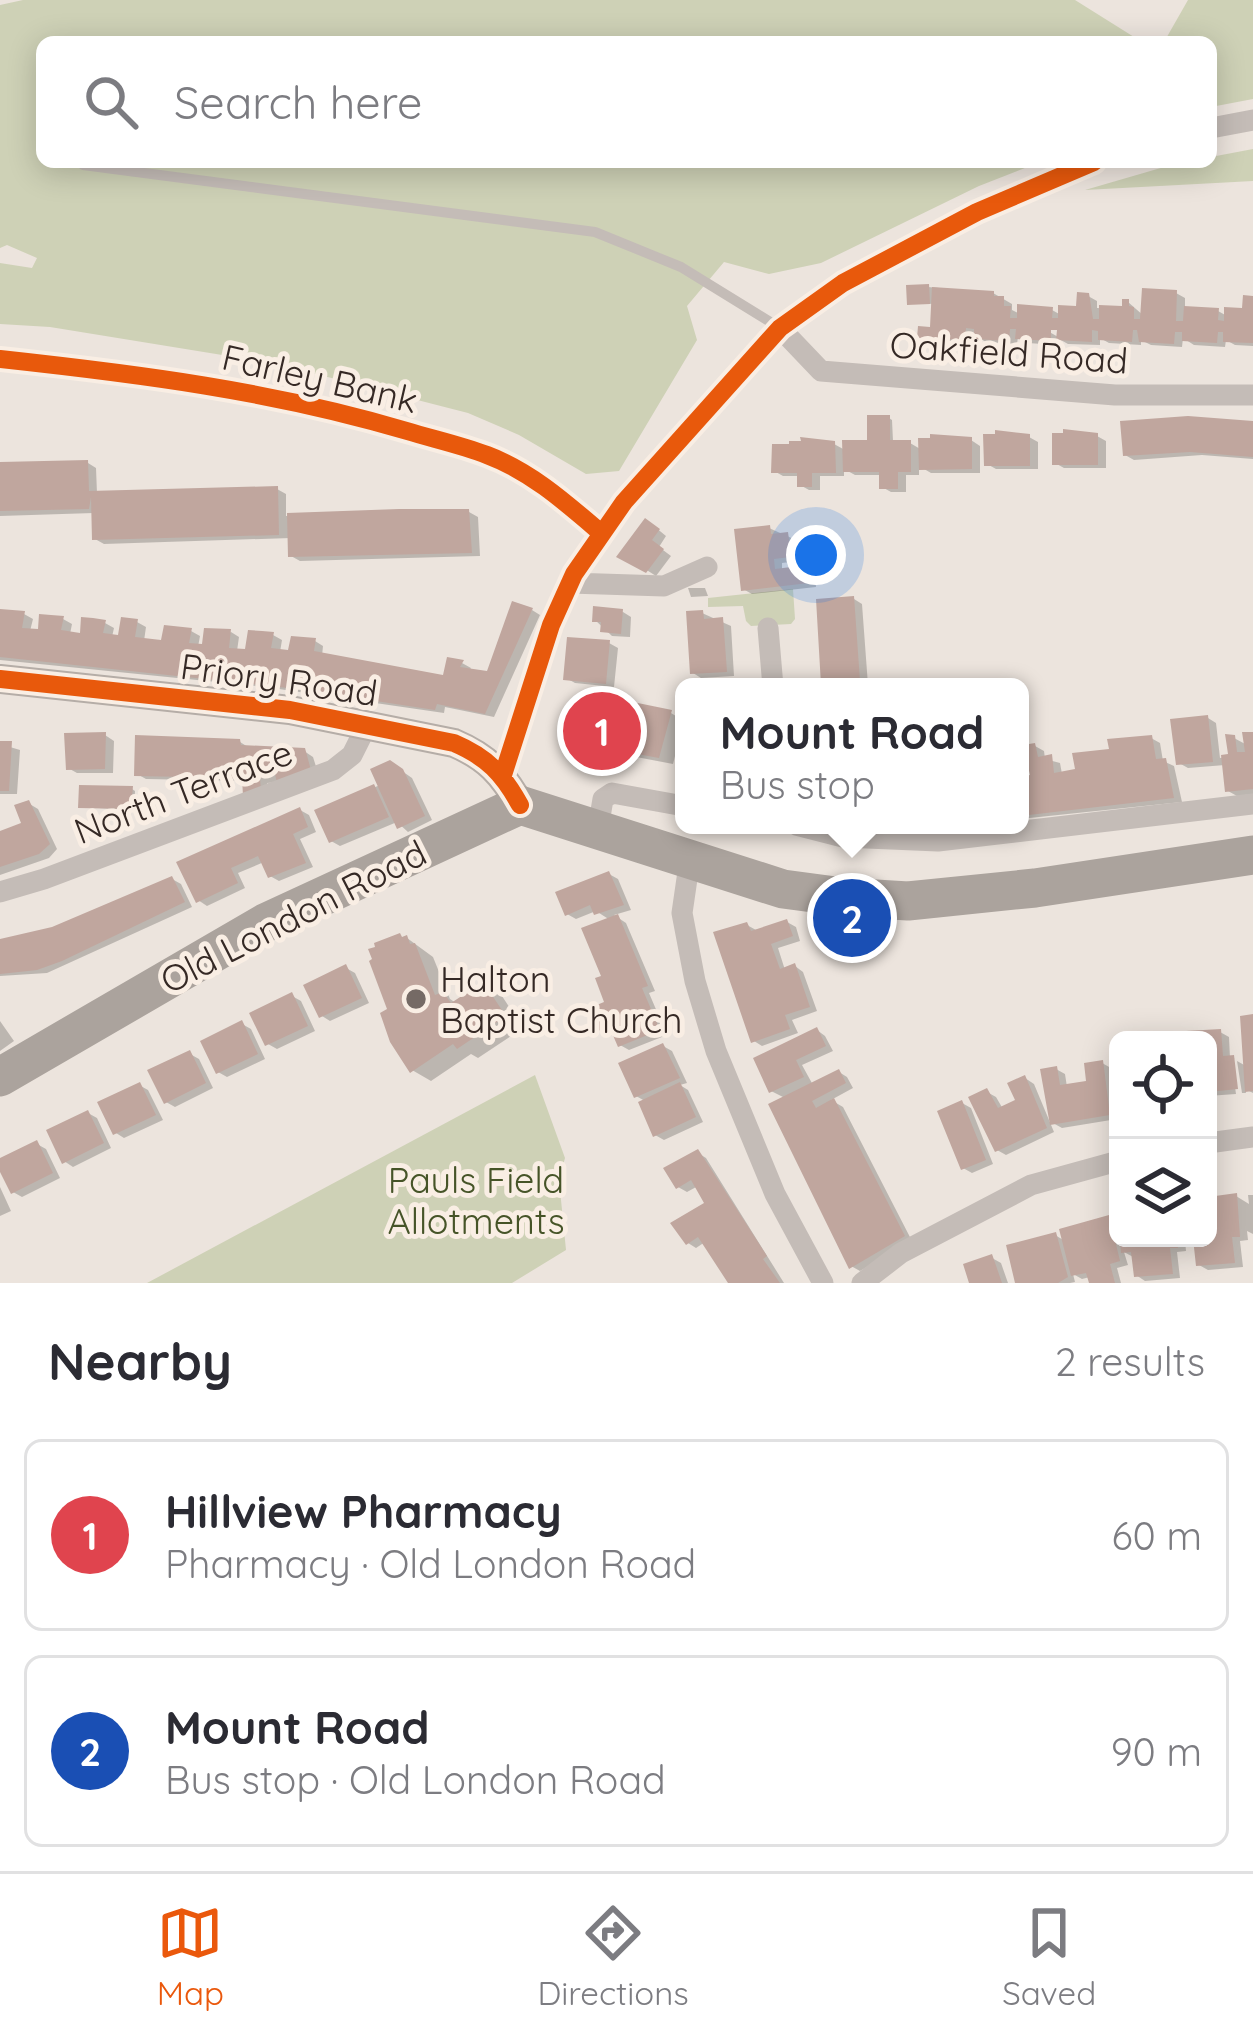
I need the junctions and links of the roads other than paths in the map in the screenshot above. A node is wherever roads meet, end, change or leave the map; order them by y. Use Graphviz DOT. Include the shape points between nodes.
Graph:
graph roads {
  1 [pos="1253,120"];
  2 [pos="1217,127"];
  3 [pos="99,168"];
  4 [pos="1080,168"];
  5 [pos="780,328"];
  6 [pos="0,359"];
  7 [pos="1253,394"];
  8 [pos="600,532"];
  9 [pos="707,567"];
  10 [pos="570,583"];
  11 [pos="768,628"];
  12 [pos="772,678"];
  13 [pos="0,679"];
  14 [pos="368,723"];
  15 [pos="512,790"];
  16 [pos="675,804"];
  17 [pos="1253,804"];
  18 [pos="598,830"];
  19 [pos="1029,830"];
  20 [pos="831,834"];
  21 [pos="998,834"];
  22 [pos="1253,855"];
  23 [pos="690,858"];
  24 [pos="0,892"];
  25 [pos="0,1077"];
  26 [pos="1253,1137"];
  27 [pos="1217,1142"];
  28 [pos="1109,1163"];
  29 [pos="823,1283"];
  30 [pos="862,1283"];
  1 -- 2 [label="street"];
  3 -- 5 [label="lane" via="595,232 682,267"];
  4 -- 5 [label="street" via="843,283"];
  5 -- 7 [label="street, Oakfield Road" via="821,371 1115,394"];
  5 -- 8 [label="street"];
  6 -- 8 [label="street, Farley Bank" via="158,376 377,422 489,455 550,489"];
  8 -- 10 [label="street"];
  9 -- 10 [label="street" via="664,586"];
  10 -- 15 [label="street" via="537,663"];
  11 -- 12 [label="street"];
  13 -- 14 [label="street, Priory Road"];
  14 -- 15 [label="street, Priory Road" via="472,751"];
  14 -- 24 [label="street, North Terrace" via="352,755 333,770"];
  15 -- 18 [label="highway"];
  15 -- 25 [label="highway, Old London Road"];
  16 -- 18 [label="street" via="612,793"];
  17 -- 19 [label="street"];
  18 -- 23 [label="highway"];
  20 -- 21 [label="street" via="938,841"];
  22 -- 23 [label="highway" via="908,902 783,889"];
  23 -- 29 [label="street" via="682,913 716,1052"];
  26 -- 27 [label="street"];
  28 -- 30 [label="street" via="1030,1185 901,1253"];
}
